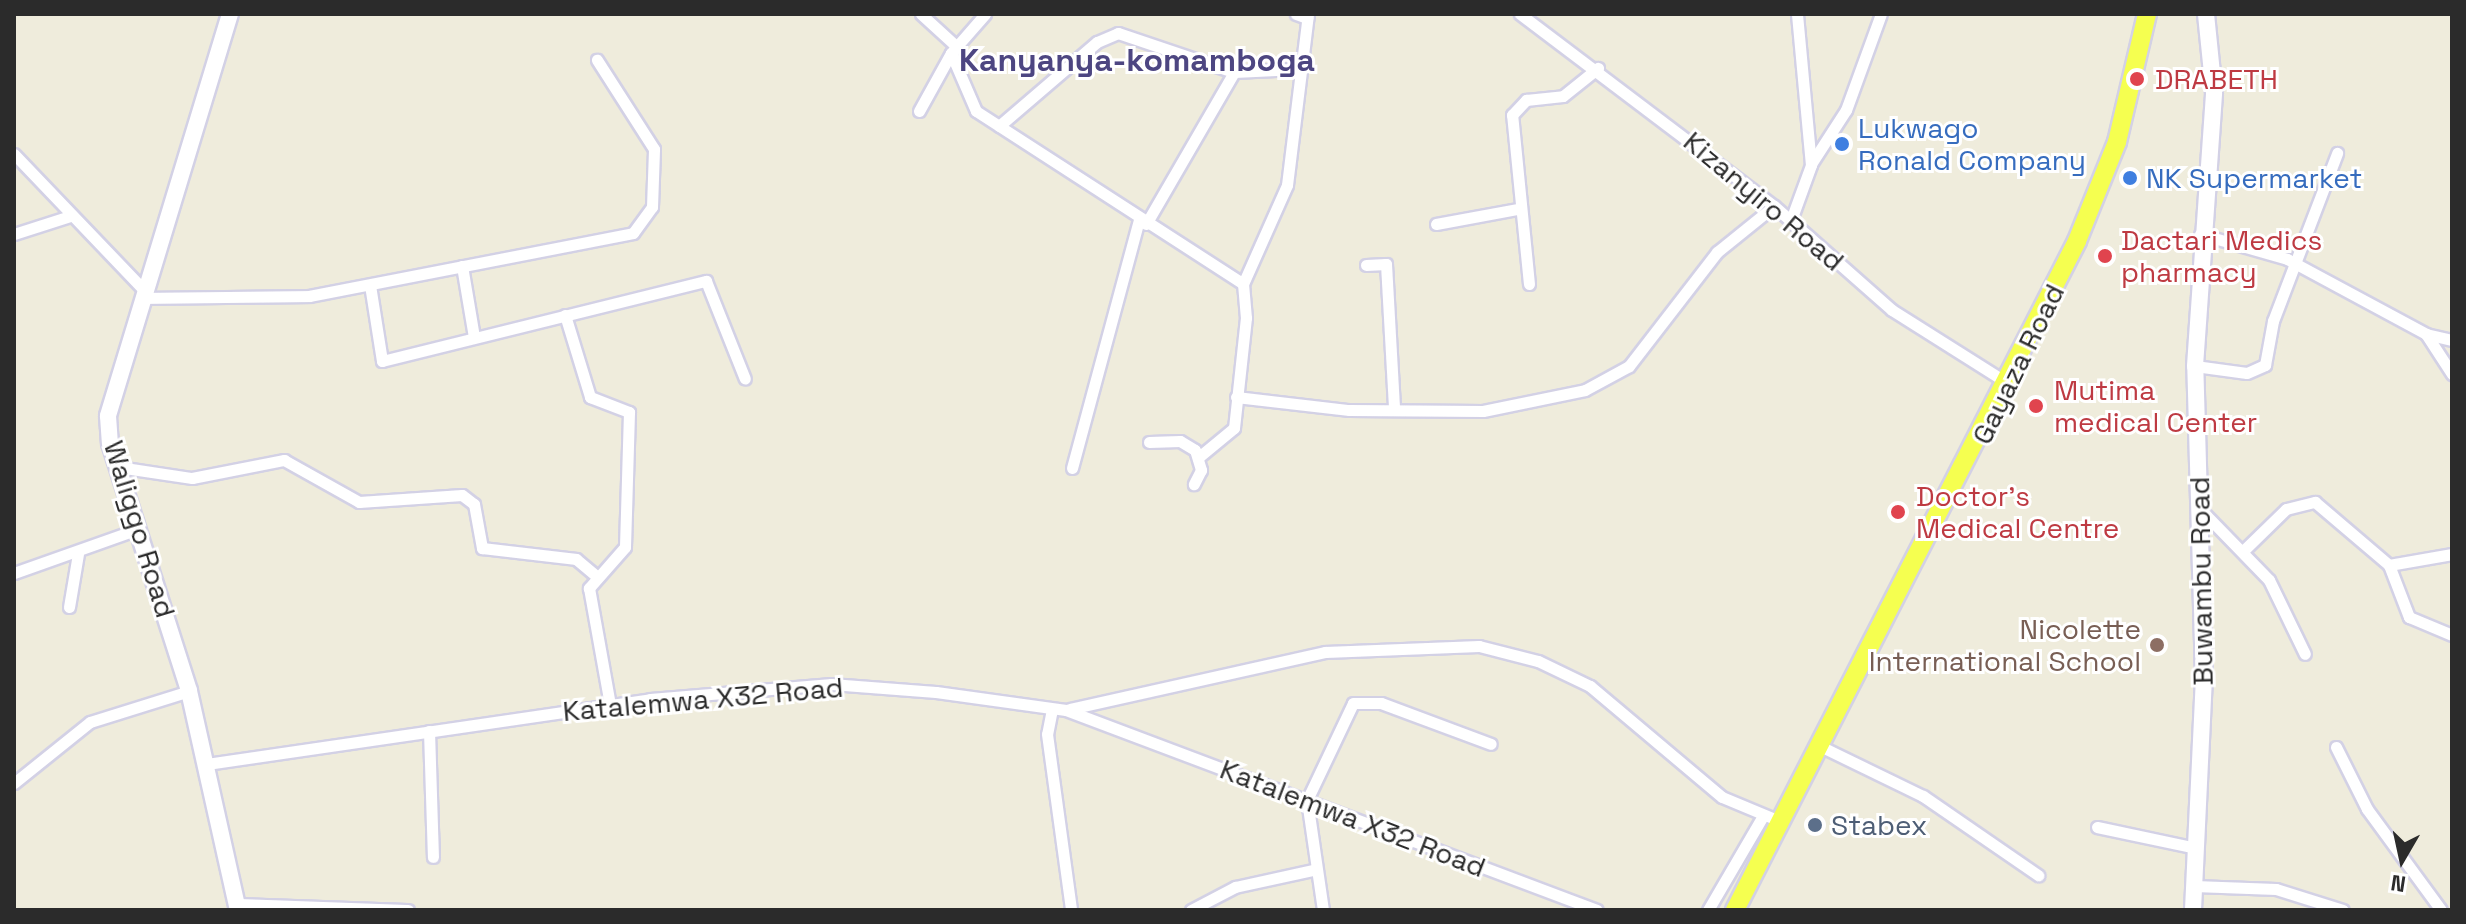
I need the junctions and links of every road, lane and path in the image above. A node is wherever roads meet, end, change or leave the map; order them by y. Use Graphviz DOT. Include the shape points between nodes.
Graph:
graph roads {
  1 [pos="230,14"];
  2 [pos="921,14"];
  3 [pos="985,14"];
  4 [pos="1520,14"];
  5 [pos="1797,14"];
  6 [pos="1881,14"];
  7 [pos="2147,14"];
  8 [pos="2206,14"];
  9 [pos="1304,15"];
  10 [pos="953,50"];
  11 [pos="597,60"];
  12 [pos="1598,68"];
  13 [pos="1297,69"];
  14 [pos="1234,72"];
  15 [pos="919,111"];
  16 [pos="999,126"];
  17 [pos="2337,153"];
  18 [pos="14,154"];
  19 [pos="1811,165"];
  20 [pos="1774,206"];
  21 [pos="1517,209"];
  22 [pos="70,216"];
  23 [pos="1791,220"];
  24 [pos="1142,222"];
  25 [pos="1436,224"];
  26 [pos="2198,233"];
  27 [pos="14,234"];
  28 [pos="1366,265"];
  29 [pos="2297,265"];
  30 [pos="462,266"];
  31 [pos="1243,284"];
  32 [pos="1529,284"];
  33 [pos="370,285"];
  34 [pos="144,294"];
  35 [pos="565,315"];
  36 [pos="2426,334"];
  37 [pos="474,337"];
  38 [pos="2452,340"];
  39 [pos="2195,366"];
  40 [pos="2452,374"];
  41 [pos="745,379"];
  42 [pos="2010,384"];
  43 [pos="1236,397"];
  44 [pos="1394,409"];
  45 [pos="1149,442"];
  46 [pos="1200,456"];
  47 [pos="118,467"];
  48 [pos="1072,468"];
  49 [pos="1194,484"];
  50 [pos="2202,511"];
  51 [pos="138,529"];
  52 [pos="2243,551"];
  53 [pos="78,554"];
  54 [pos="2452,554"];
  55 [pos="2389,565"];
  56 [pos="14,573"];
  57 [pos="594,574"];
  58 [pos="69,607"];
  59 [pos="2452,635"];
  60 [pos="2305,654"];
  61 [pos="189,691"];
  62 [pos="610,705"];
  63 [pos="1052,709"];
  64 [pos="1066,710"];
  65 [pos="429,731"];
  66 [pos="1491,744"];
  67 [pos="1822,747"];
  68 [pos="2336,747"];
  69 [pos="207,764"];
  70 [pos="14,783"];
  71 [pos="1307,800"];
  72 [pos="1763,816"];
  73 [pos="1782,822"];
  74 [pos="2097,827"];
  75 [pos="2197,848"];
  76 [pos="433,857"];
  77 [pos="1312,870"];
  78 [pos="2038,875"];
  79 [pos="2194,886"];
  80 [pos="237,907"];
  81 [pos="1582,907"];
  82 [pos="1739,909"];
  83 [pos="408,910"];
  84 [pos="1071,910"];
  85 [pos="1191,910"];
  86 [pos="1323,910"];
  87 [pos="1597,910"];
  88 [pos="1708,910"];
  89 [pos="2193,910"];
  90 [pos="2343,910"];
  91 [pos="2441,910"];
  1 -- 34 [label="street, Waliggo Road"];
  2 -- 10 [label="street"];
  3 -- 10 [label="street"];
  4 -- 12 [label="street, Kizanyiro Road"];
  5 -- 19 [label="street"];
  6 -- 19 [label="street" via="1846,110"];
  7 -- 42 [label="main road, Gayaza Road" via="2117,142"];
  8 -- 26 [label="street, Buwambu Road" via="2214,93"];
  9 -- 13 [label="street"];
  10 -- 15 [label="street"];
  10 -- 16 [label="street" via="968,101"];
  11 -- 30 [label="street" via="654,149 647,222 633,233"];
  12 -- 20 [label="street, Kizanyiro Road"];
  12 -- 21 [label="street" via="1563,96 1526,100 1515,108"];
  13 -- 14 [label="street"];
  13 -- 31 [label="street" via="1287,185"];
  14 -- 16 [label="street" via="1118,33 1097,42"];
  14 -- 24 [label="street"];
  16 -- 24 [label="street"];
  17 -- 29 [label="street"];
  18 -- 22 [label="street"];
  19 -- 23 [label="street"];
  20 -- 23 [label="street, Kizanyiro Road"];
  20 -- 44 [label="street" via="1717,252 1619,374 1531,406"];
  21 -- 25 [label="street"];
  21 -- 32 [label="street"];
  22 -- 27 [label="street"];
  22 -- 34 [label="street"];
  23 -- 42 [label="street, Kizanyiro Road" via="1892,310"];
  24 -- 31 [label="street"];
  24 -- 48 [label="street"];
  26 -- 29 [label="street"];
  26 -- 39 [label="street, Buwambu Road"];
  28 -- 44 [label="street" via="1386,264"];
  29 -- 36 [label="street"];
  29 -- 39 [label="street" via="2265,365 2247,373"];
  30 -- 33 [label="street"];
  30 -- 37 [label="street"];
  31 -- 43 [label="street"];
  33 -- 34 [label="street" via="309,296"];
  33 -- 37 [label="street" via="379,361"];
  34 -- 47 [label="street, Waliggo Road" via="108,416"];
  35 -- 37 [label="street"];
  35 -- 41 [label="street" via="706,281"];
  35 -- 57 [label="street" via="590,397 629,412 627,538 621,555"];
  36 -- 38 [label="street"];
  36 -- 40 [label="street"];
  39 -- 50 [label="street, Buwambu Road"];
  42 -- 67 [label="main road, Gayaza Road"];
  43 -- 44 [label="street"];
  43 -- 46 [label="street" via="1230,434"];
  45 -- 46 [label="street" via="1180,441"];
  46 -- 49 [label="street"];
  47 -- 51 [label="street, Waliggo Road"];
  47 -- 57 [label="street" via="205,478 284,460 359,502 462,495 474,504 482,548 576,559"];
  50 -- 52 [label="street"];
  50 -- 75 [label="street, Buwambu Road"];
  51 -- 53 [label="street"];
  51 -- 61 [label="street, Waliggo Road"];
  52 -- 55 [label="street" via="2286,509 2315,502"];
  52 -- 60 [label="street" via="2280,598"];
  53 -- 56 [label="street"];
  53 -- 58 [label="street"];
  54 -- 55 [label="street"];
  55 -- 59 [label="street" via="2409,617"];
  57 -- 62 [label="street" via="590,603"];
  61 -- 69 [label="street, Waliggo Road"];
  61 -- 70 [label="street" via="90,722 48,763"];
  62 -- 63 [label="street, Katalemwa X32 Road" via="853,684"];
  62 -- 65 [label="street, Katalemwa X32 Road"];
  63 -- 64 [label="street, Katalemwa X32 Road"];
  63 -- 84 [label="street" via="1047,734"];
  64 -- 71 [label="street, Katalemwa X32 Road"];
  64 -- 72 [label="street" via="1325,652 1479,646 1538,661 1590,686 1686,770"];
  65 -- 69 [label="street, Katalemwa X32 Road"];
  65 -- 76 [label="street"];
  66 -- 71 [label="street" via="1359,700"];
  67 -- 73 [label="main road, Gayaza Road"];
  67 -- 78 [label="street" via="1923,796"];
  68 -- 91 [label="street" via="2367,809"];
  69 -- 80 [label="street, Waliggo Road"];
  71 -- 77 [label="street"];
  71 -- 81 [label="street, Katalemwa X32 Road"];
  72 -- 73 [label="street"];
  72 -- 88 [label="street"];
  73 -- 82 [label="main road, Gayaza Road"];
  74 -- 75 [label="street"];
  75 -- 79 [label="street, Buwambu Road"];
  77 -- 85 [label="street" via="1235,887"];
  77 -- 86 [label="street"];
  79 -- 89 [label="street, Buwambu Road"];
  79 -- 90 [label="street" via="2276,889"];
  80 -- 83 [label="street"];
  81 -- 87 [label="street, Katalemwa X32 Road"];
}
